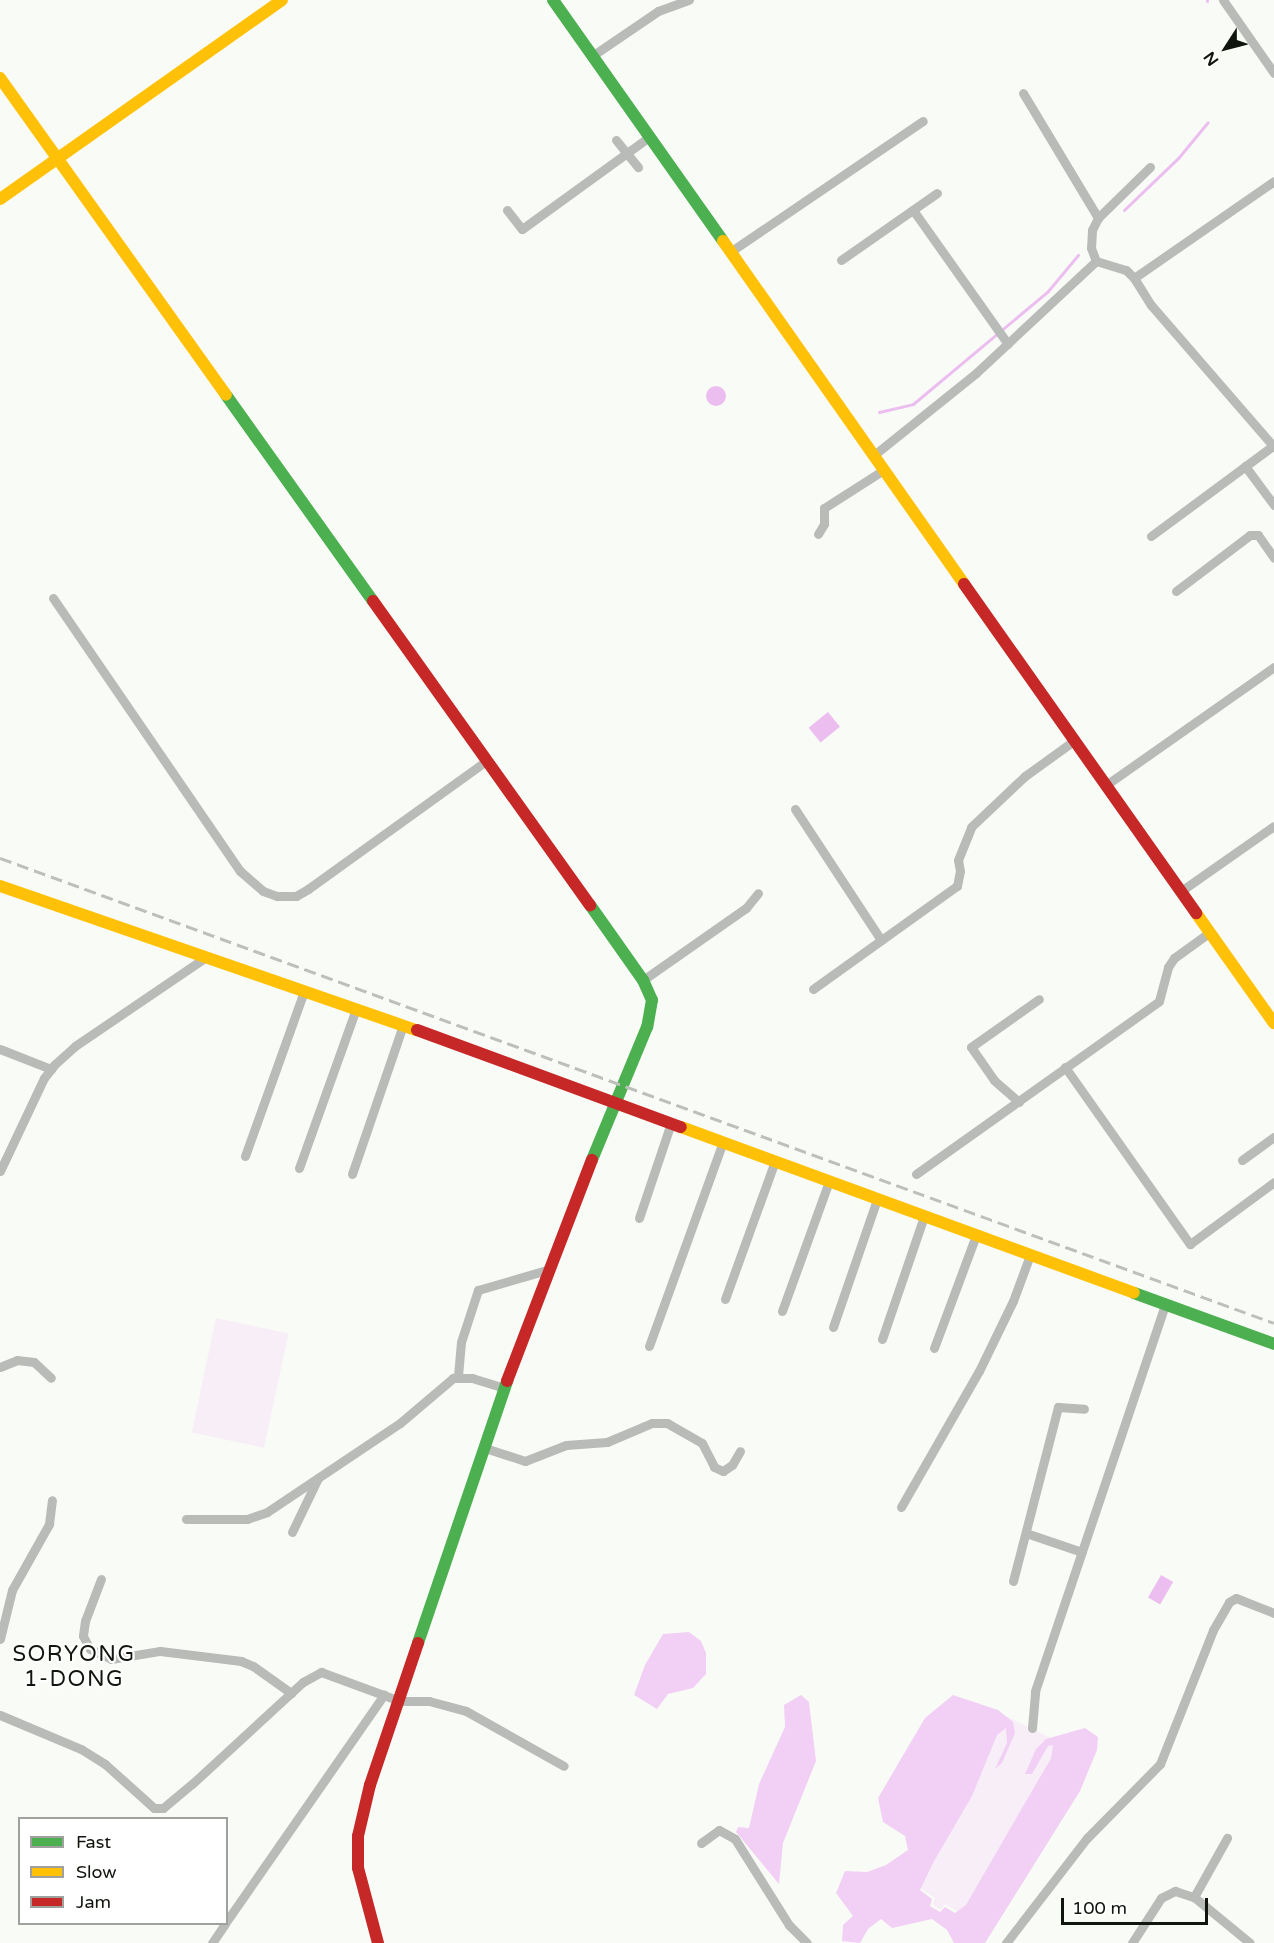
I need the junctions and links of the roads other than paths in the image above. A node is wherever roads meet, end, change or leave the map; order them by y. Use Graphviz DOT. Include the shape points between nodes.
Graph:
graph roads {
  1 [pos="282,0"];
  2 [pos="553,0"];
  3 [pos="689,0"];
  4 [pos="1223,0"];
  5 [pos="592,57"];
  6 [pos="1274,73"];
  7 [pos="0,78"];
  8 [pos="1023,93"];
  9 [pos="923,121"];
  10 [pos="649,137"];
  11 [pos="615,140"];
  12 [pos="628,152"];
  13 [pos="56,158"];
  14 [pos="638,167"];
  15 [pos="1150,167"];
  16 [pos="1274,180"];
  17 [pos="937,193"];
  18 [pos="0,199"];
  19 [pos="507,210"];
  20 [pos="913,210"];
  21 [pos="1098,218"];
  22 [pos="730,252"];
  23 [pos="841,260"];
  24 [pos="1096,261"];
  25 [pos="1134,278"];
  26 [pos="1002,337"];
  27 [pos="1274,446"];
  28 [pos="874,455"];
  29 [pos="1245,466"];
  30 [pos="885,470"];
  31 [pos="1274,505"];
  32 [pos="818,534"];
  33 [pos="1151,536"];
  34 [pos="1274,558"];
  35 [pos="1176,591"];
  36 [pos="53,598"];
  37 [pos="1274,667"];
  38 [pos="1075,740"];
  39 [pos="486,760"];
  40 [pos="1106,785"];
  41 [pos="795,809"];
  42 [pos="1274,826"];
  43 [pos="0,886"];
  44 [pos="1181,891"];
  45 [pos="758,893"];
  46 [pos="1210,932"];
  47 [pos="881,940"];
  48 [pos="206,957"];
  49 [pos="643,980"];
  50 [pos="813,989"];
  51 [pos="304,991"];
  52 [pos="1039,999"];
  53 [pos="356,1009"];
  54 [pos="1274,1023"];
  55 [pos="403,1025"];
  56 [pos="0,1050"];
  57 [pos="1065,1067"];
  58 [pos="51,1069"];
  59 [pos="1018,1102"];
  60 [pos="614,1103"];
  61 [pos="671,1123"];
  62 [pos="1274,1137"];
  63 [pos="723,1142"];
  64 [pos="245,1156"];
  65 [pos="1242,1160"];
  66 [pos="775,1161"];
  67 [pos="299,1168"];
  68 [pos="0,1171"];
  69 [pos="352,1174"];
  70 [pos="916,1174"];
  71 [pos="829,1181"];
  72 [pos="1274,1182"];
  73 [pos="877,1199"];
  74 [pos="924,1216"];
  75 [pos="639,1218"];
  76 [pos="976,1235"];
  77 [pos="1030,1255"];
  78 [pos="547,1270"];
  79 [pos="725,1299"];
  80 [pos="1165,1305"];
  81 [pos="782,1311"];
  82 [pos="833,1327"];
  83 [pos="882,1339"];
  84 [pos="1274,1344"];
  85 [pos="649,1346"];
  86 [pos="934,1348"];
  87 [pos="0,1367"];
  88 [pos="458,1376"];
  89 [pos="51,1378"];
  90 [pos="505,1388"];
  91 [pos="1083,1409"];
  92 [pos="485,1448"];
  93 [pos="740,1451"];
  94 [pos="321,1473"];
  95 [pos="52,1500"];
  96 [pos="900,1508"];
  97 [pos="186,1519"];
  98 [pos="292,1532"];
  99 [pos="1026,1533"];
  100 [pos="1082,1552"];
  101 [pos="101,1579"];
  102 [pos="1013,1581"];
  103 [pos="1274,1613"];
  104 [pos="0,1639"];
  105 [pos="291,1693"];
  106 [pos="384,1695"];
  107 [pos="400,1701"];
  108 [pos="0,1715"];
  109 [pos="1032,1728"];
  110 [pos="564,1766"];
  111 [pos="1227,1838"];
  112 [pos="701,1843"];
  113 [pos="1194,1897"];
  114 [pos="228,1920"];
  115 [pos="225,1925"];
  116 [pos="212,1943"];
  117 [pos="378,1943"];
  118 [pos="807,1943"];
  119 [pos="1006,1943"];
  120 [pos="1132,1943"];
  121 [pos="1250,1943"];
  1 -- 13 [label="street"];
  2 -- 5 [label="street"];
  3 -- 5 [label="street" via="658,11"];
  4 -- 6 [label="street"];
  5 -- 10 [label="street"];
  7 -- 13 [label="street"];
  8 -- 21 [label="street"];
  9 -- 22 [label="street"];
  10 -- 12 [label="street"];
  10 -- 22 [label="street"];
  11 -- 12 [label="street"];
  12 -- 14 [label="street"];
  12 -- 19 [label="street" via="520,230"];
  13 -- 18 [label="street"];
  13 -- 39 [label="street"];
  15 -- 21 [label="street"];
  16 -- 25 [label="street"];
  17 -- 20 [label="street"];
  20 -- 23 [label="street"];
  20 -- 26 [label="street"];
  21 -- 24 [label="street" via="1091,249"];
  22 -- 28 [label="street"];
  24 -- 25 [label="street" via="1126,270"];
  24 -- 26 [label="street"];
  25 -- 27 [label="street" via="1151,305"];
  26 -- 28 [label="street"];
  27 -- 29 [label="street"];
  28 -- 30 [label="street"];
  29 -- 31 [label="street"];
  29 -- 33 [label="street"];
  30 -- 32 [label="street" via="824,508 824,524"];
  30 -- 38 [label="street"];
  34 -- 35 [label="street" via="1258,535 1250,535"];
  36 -- 39 [label="street" via="240,871 263,891 296,896 308,889"];
  37 -- 40 [label="street"];
  38 -- 40 [label="street"];
  38 -- 47 [label="street" via="1025,776 970,827 958,860 957,886"];
  39 -- 49 [label="street"];
  40 -- 44 [label="street"];
  41 -- 47 [label="street"];
  42 -- 44 [label="street"];
  43 -- 48 [label="street"];
  44 -- 46 [label="street"];
  45 -- 49 [label="street" via="746,908"];
  46 -- 54 [label="street"];
  46 -- 57 [label="street" via="1174,958 1159,1001"];
  47 -- 50 [label="street"];
  48 -- 51 [label="street"];
  48 -- 58 [label="street" via="75,1046"];
  49 -- 60 [label="street" via="652,1000 651,1015"];
  51 -- 53 [label="street"];
  51 -- 64 [label="street"];
  52 -- 59 [label="street" via="971,1047 994,1080"];
  53 -- 55 [label="street"];
  53 -- 67 [label="street"];
  55 -- 60 [label="street"];
  55 -- 69 [label="street"];
  56 -- 58 [label="street"];
  57 -- 59 [label="street"];
  57 -- 72 [label="street" via="1190,1244"];
  58 -- 68 [label="street"];
  59 -- 70 [label="street"];
  60 -- 61 [label="street"];
  60 -- 78 [label="street"];
  61 -- 63 [label="street"];
  61 -- 75 [label="street"];
  62 -- 65 [label="street"];
  63 -- 66 [label="street"];
  63 -- 85 [label="street"];
  66 -- 71 [label="street"];
  66 -- 79 [label="street"];
  71 -- 73 [label="street"];
  71 -- 81 [label="street"];
  73 -- 74 [label="street"];
  73 -- 82 [label="street"];
  74 -- 76 [label="street"];
  74 -- 83 [label="street"];
  76 -- 77 [label="street"];
  76 -- 86 [label="street"];
  77 -- 80 [label="street"];
  77 -- 96 [label="street" via="979,1371"];
  78 -- 88 [label="street" via="477,1290 461,1342"];
  78 -- 90 [label="street"];
  80 -- 84 [label="street"];
  80 -- 100 [label="street"];
  87 -- 89 [label="street" via="17,1360 34,1362"];
  88 -- 90 [label="street"];
  88 -- 94 [label="street" via="400,1423"];
  90 -- 92 [label="street"];
  91 -- 99 [label="street" via="1058,1407"];
  92 -- 93 [label="street" via="525,1461 566,1445 607,1442 652,1423 667,1423 702,1443 714,1467 723,1471"];
  92 -- 107 [label="street"];
  94 -- 97 [label="street" via="294,1495 257,1515 234,1520"];
  94 -- 98 [label="street"];
  95 -- 104 [label="street" via="48,1524 12,1590"];
  99 -- 100 [label="street"];
  99 -- 102 [label="street"];
  100 -- 109 [label="street" via="1035,1691"];
  101 -- 105 [label="street" via="85,1621 83,1636 90,1650 111,1659 160,1651 241,1661"];
  103 -- 119 [label="street" via="1236,1598 1228,1602 1160,1764 1087,1838"];
  105 -- 106 [label="street" via="321,1672"];
  105 -- 108 [label="street" via="163,1808 145,1803 105,1764 81,1749"];
  106 -- 107 [label="street"];
  106 -- 114 [label="street"];
  107 -- 110 [label="street" via="429,1701 466,1711"];
  107 -- 117 [label="street" via="370,1785 358,1836 358,1868"];
  111 -- 113 [label="street"];
  112 -- 118 [label="street" via="719,1830 735,1839 789,1925"];
  113 -- 120 [label="street" via="1175,1891 1161,1898"];
  113 -- 121 [label="street"];
  115 -- 116 [label="street"];
}
